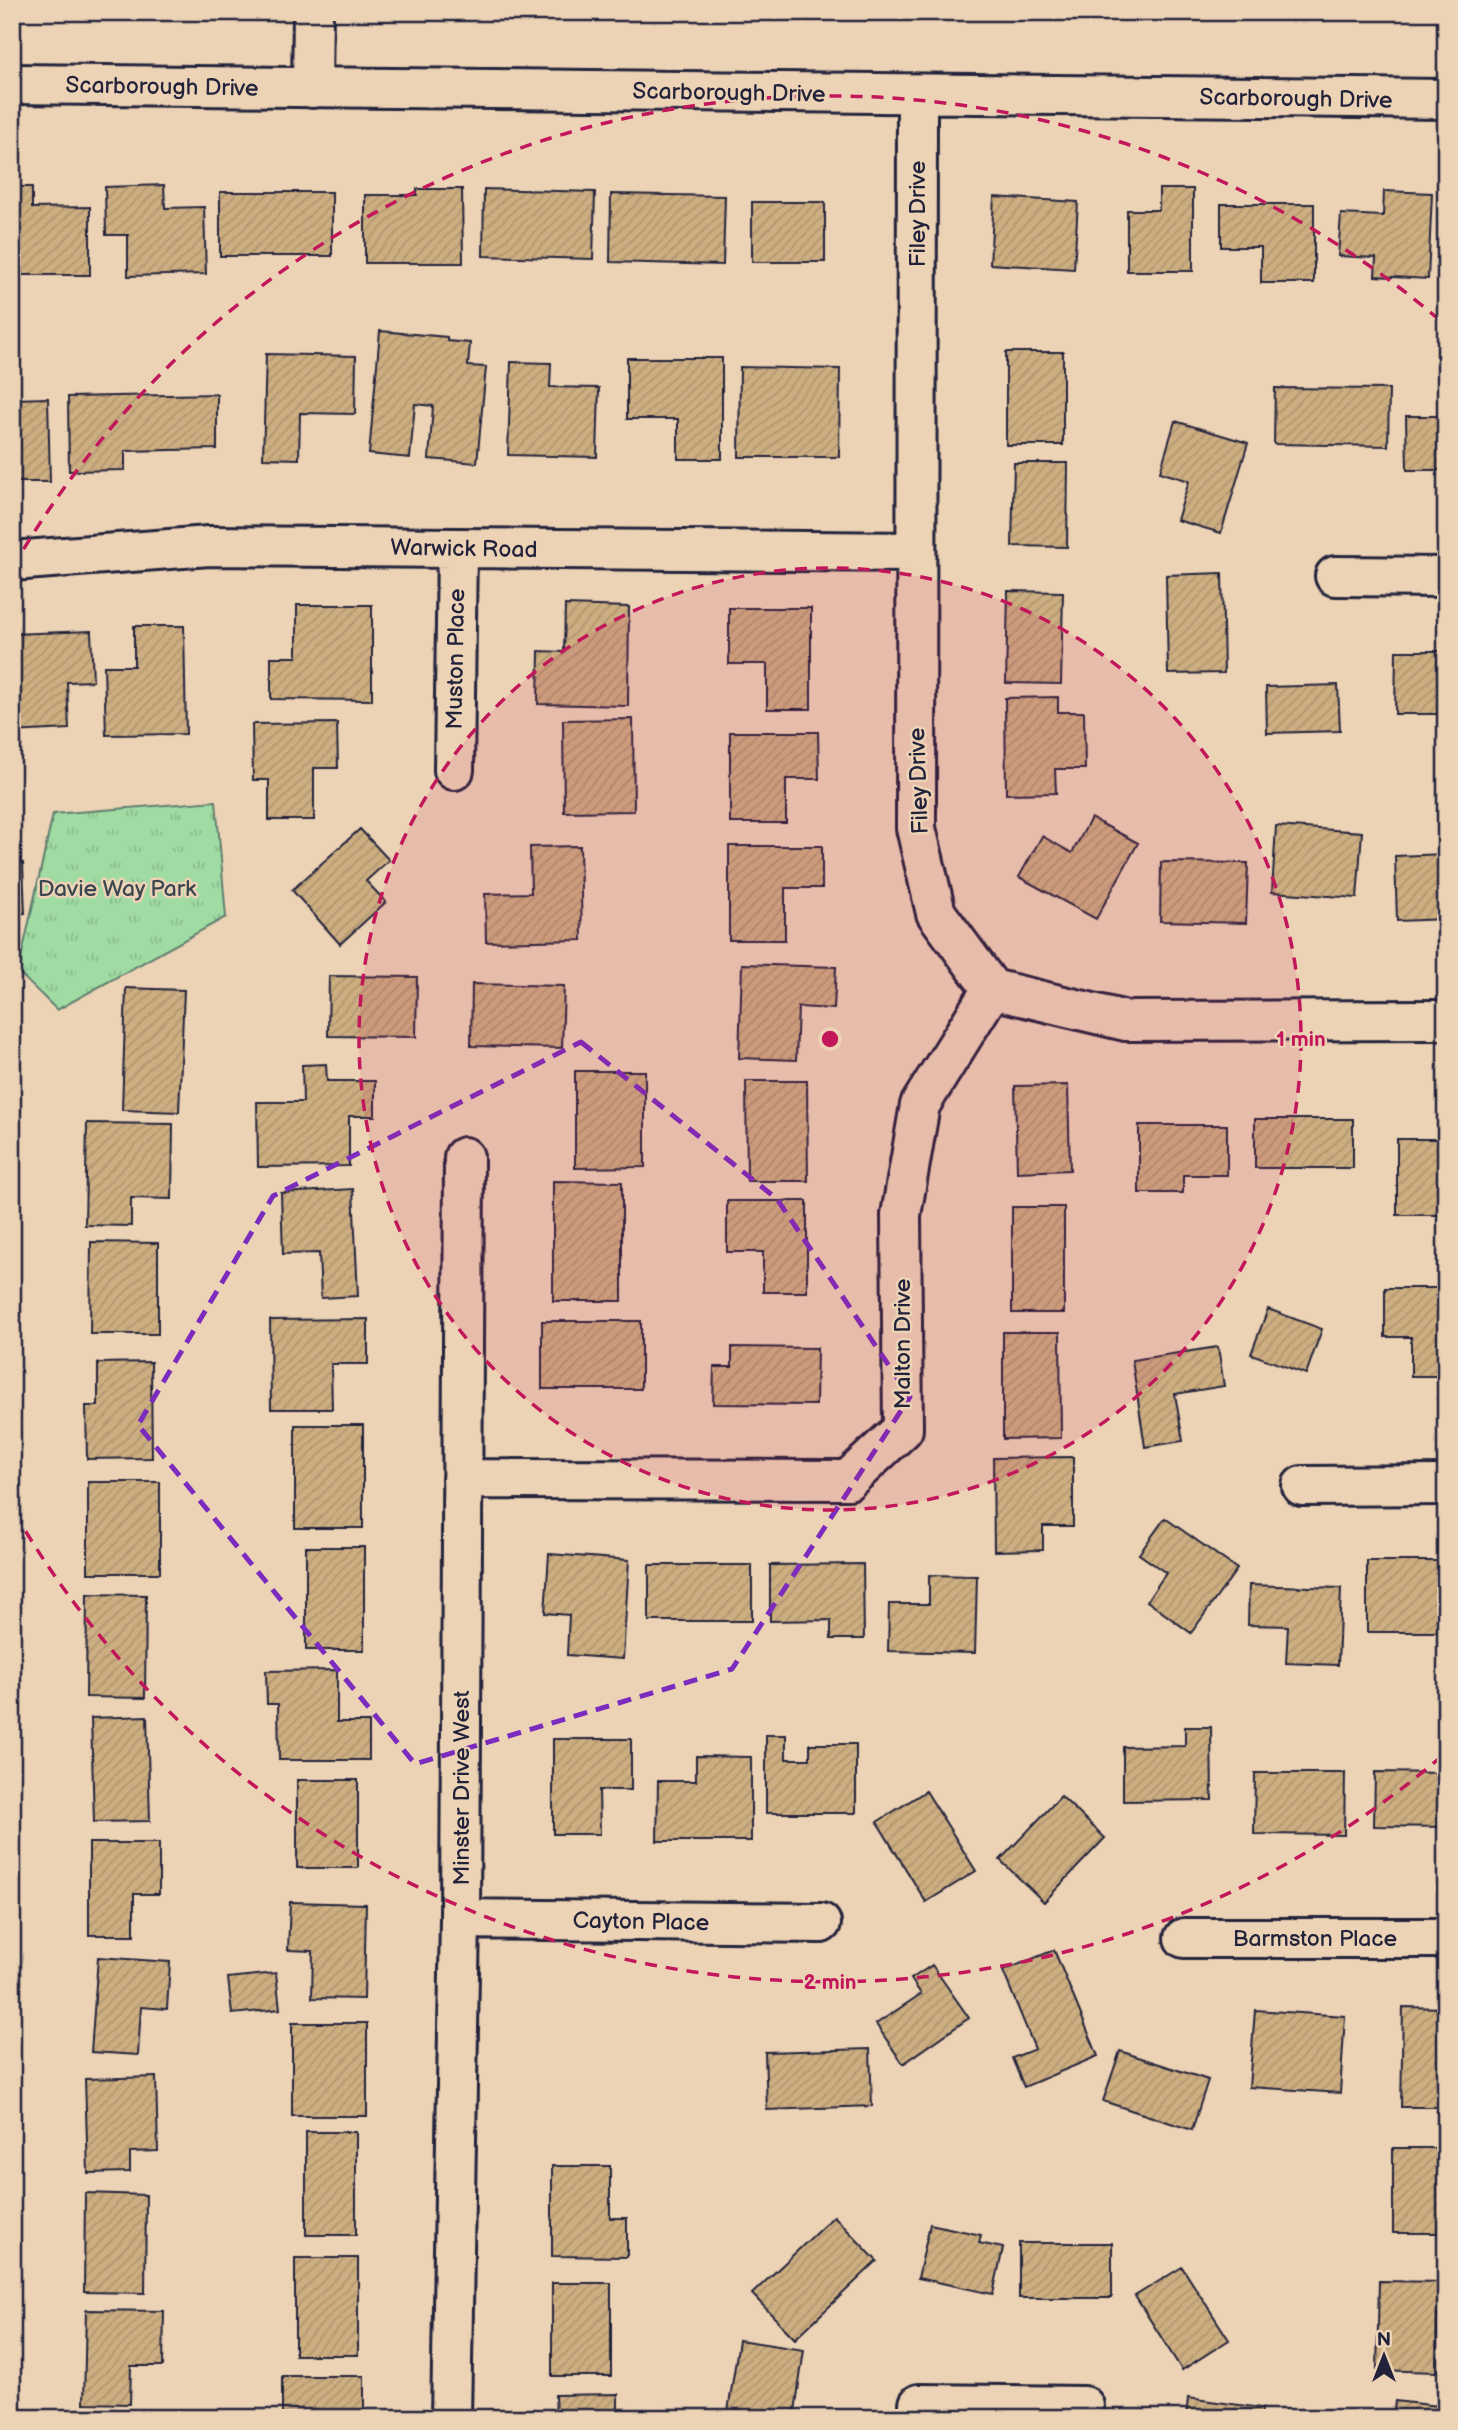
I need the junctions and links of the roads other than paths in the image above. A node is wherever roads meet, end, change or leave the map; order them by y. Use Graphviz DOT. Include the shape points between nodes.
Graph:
graph roads {
  1 [pos="313,12"];
  2 [pos="12,84"];
  3 [pos="312,88"];
  4 [pos="917,94"];
  5 [pos="1446,99"];
  6 [pos="457,548"];
  7 [pos="916,552"];
  8 [pos="12,561"];
  9 [pos="1335,576"];
  10 [pos="1446,578"];
  11 [pos="454,770"];
  12 [pos="992,989"];
  13 [pos="1446,1020"];
  14 [pos="464,1157"];
  15 [pos="463,1479"];
  16 [pos="1446,1485"];
  17 [pos="1302,1486"];
  18 [pos="460,1919"];
  19 [pos="821,1923"];
  20 [pos="1184,1938"];
  21 [pos="1446,1938"];
  22 [pos="1084,2406"];
  23 [pos="451,2418"];
  24 [pos="919,2418"];
  1 -- 3 [label="street"];
  2 -- 3 [label="street, Scarborough Drive"];
  3 -- 4 [label="street, Scarborough Drive"];
  4 -- 5 [label="street, Scarborough Drive"];
  4 -- 7 [label="street, Filey Drive"];
  6 -- 7 [label="street, Warwick Road"];
  6 -- 8 [label="street, Warwick Road" via="209,546"];
  6 -- 11 [label="street, Muston Place"];
  7 -- 12 [label="street, Filey Drive" via="916,828 936,913"];
  9 -- 10 [label="street"];
  12 -- 13 [label="street" via="1126,1021"];
  12 -- 15 [label="street, Malton Drive" via="920,1105 901,1215 903,1429 848,1480"];
  14 -- 15 [label="street, Minster Drive West"];
  15 -- 18 [label="street, Minster Drive West"];
  16 -- 17 [label="street"];
  18 -- 19 [label="street, Cayton Place"];
  18 -- 23 [label="street, Minster Drive West"];
  20 -- 21 [label="street, Barmston Place"];
  22 -- 24 [label="street" via="919,2404"];
}
